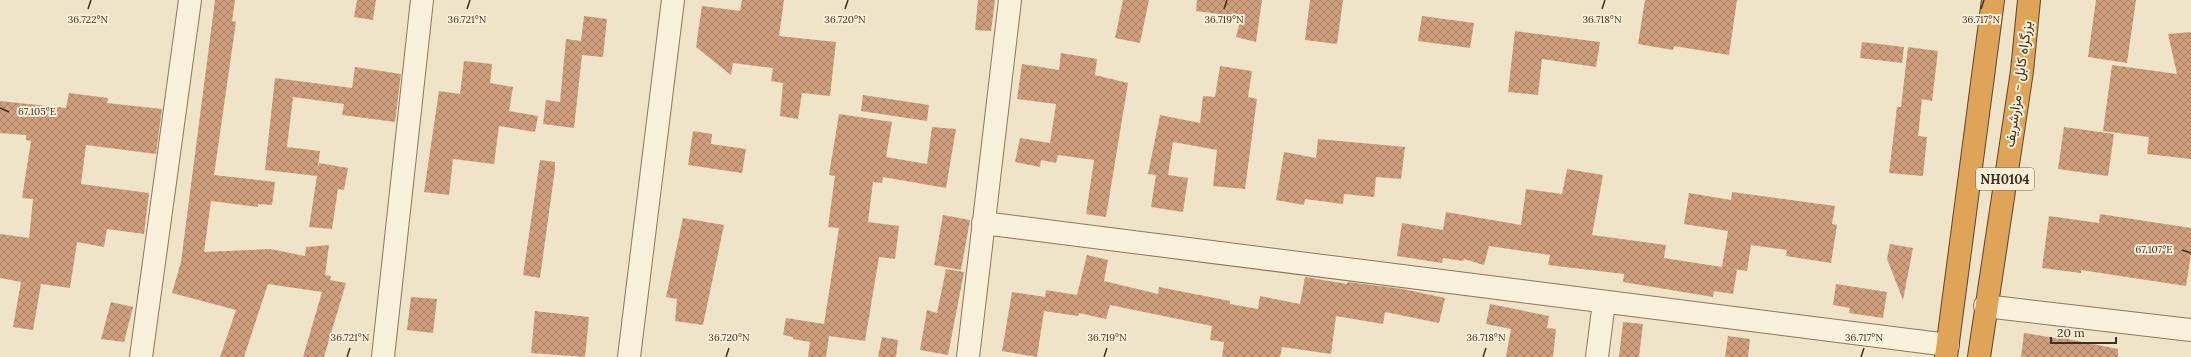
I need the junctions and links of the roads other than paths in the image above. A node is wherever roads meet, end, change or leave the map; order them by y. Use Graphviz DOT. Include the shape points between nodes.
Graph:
graph roads {
  1 [pos="190,0"];
  2 [pos="422,0"];
  3 [pos="673,0"];
  4 [pos="1010,0"];
  5 [pos="1993,0"];
  6 [pos="2029,0"];
  7 [pos="983,223"];
  8 [pos="1604,302"];
  9 [pos="1985,306"];
  10 [pos="2191,330"];
  11 [pos="1947,351"];
  12 [pos="141,357"];
  13 [pos="383,357"];
  14 [pos="629,357"];
  15 [pos="968,357"];
  16 [pos="1597,357"];
  17 [pos="1979,357"];
  1 -- 12 [label="street"];
  2 -- 13 [label="street"];
  3 -- 14 [label="street"];
  4 -- 7 [label="street"];
  5 -- 11 [label="highway, NH0104"];
  6 -- 9 [label="highway, بزرگراه کابل - مزارشریف / NH0104" via="2022,71"];
  7 -- 8 [label="street"];
  7 -- 15 [label="street"];
  8 -- 11 [label="street"];
  8 -- 16 [label="street"];
  9 -- 10 [label="street"];
  9 -- 17 [label="highway, بزرگراه کابل - مزارشریف / NH0104"];
}
